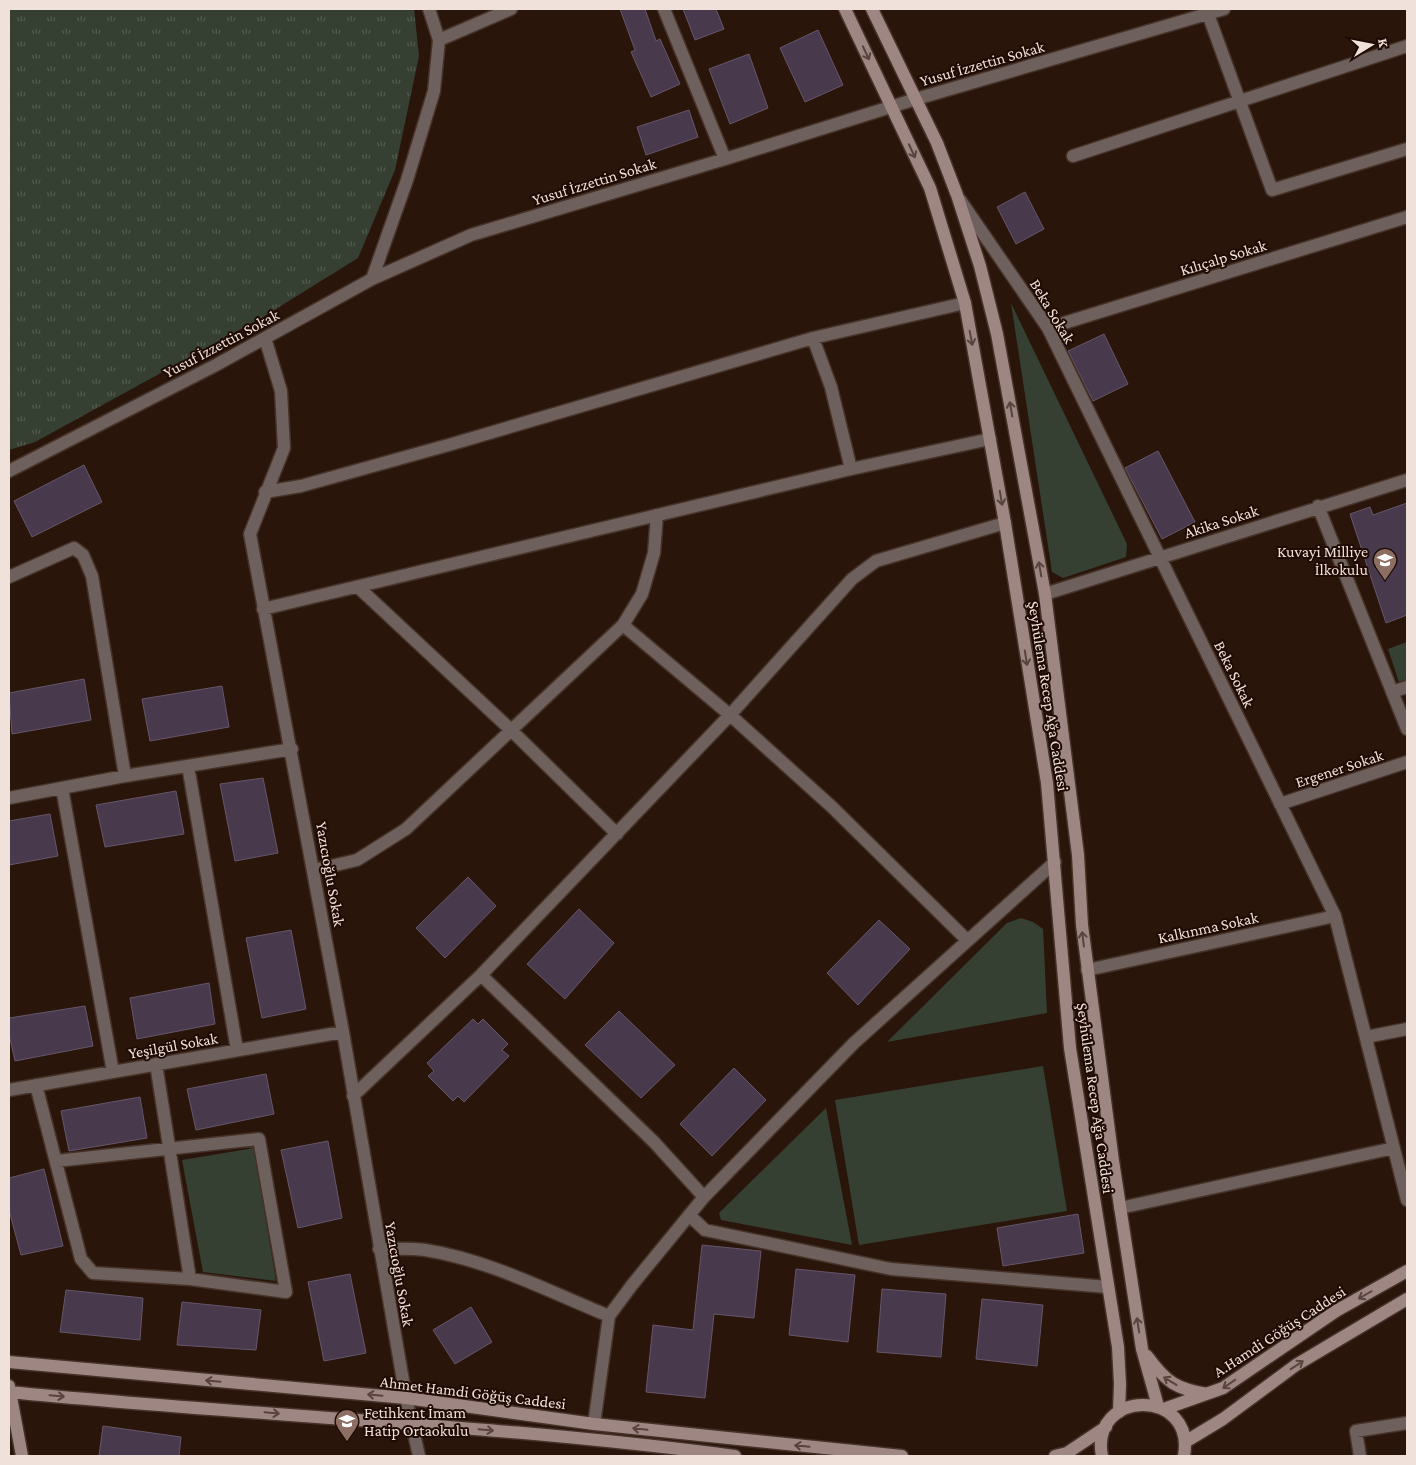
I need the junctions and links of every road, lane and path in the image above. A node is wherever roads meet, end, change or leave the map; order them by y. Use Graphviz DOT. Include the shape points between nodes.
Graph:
graph roads {
  1 [pos="429,9"];
  2 [pos="511,9"];
  3 [pos="664,9"];
  4 [pos="845,9"];
  5 [pos="872,9"];
  6 [pos="1224,9"];
  7 [pos="1208,14"];
  8 [pos="438,40"];
  9 [pos="1407,46"];
  10 [pos="916,99"];
  11 [pos="1240,101"];
  12 [pos="891,106"];
  13 [pos="1407,149"];
  14 [pos="1073,156"];
  15 [pos="725,159"];
  16 [pos="957,195"];
  17 [pos="1407,217"];
  18 [pos="372,279"];
  19 [pos="965,303"];
  20 [pos="1048,328"];
  21 [pos="265,338"];
  22 [pos="813,338"];
  23 [pos="990,439"];
  24 [pos="851,469"];
  25 [pos="9,471"];
  26 [pos="1407,480"];
  27 [pos="265,492"];
  28 [pos="1318,506"];
  29 [pos="657,515"];
  30 [pos="1005,523"];
  31 [pos="1160,558"];
  32 [pos="9,577"];
  33 [pos="358,586"];
  34 [pos="1044,594"];
  35 [pos="263,609"];
  36 [pos="623,625"];
  37 [pos="1407,687"];
  38 [pos="1392,692"];
  39 [pos="730,716"];
  40 [pos="1407,729"];
  41 [pos="511,730"];
  42 [pos="292,749"];
  43 [pos="1407,762"];
  44 [pos="188,766"];
  45 [pos="125,776"];
  46 [pos="62,788"];
  47 [pos="9,798"];
  48 [pos="1280,804"];
  49 [pos="616,834"];
  50 [pos="1054,862"];
  51 [pos="314,870"];
  52 [pos="1335,916"];
  53 [pos="967,940"];
  54 [pos="1088,970"];
  55 [pos="481,975"];
  56 [pos="1407,1029"];
  57 [pos="343,1032"];
  58 [pos="1366,1037"];
  59 [pos="237,1050"];
  60 [pos="156,1064"];
  61 [pos="113,1072"];
  62 [pos="36,1085"];
  63 [pos="9,1090"];
  64 [pos="353,1096"];
  65 [pos="1394,1148"];
  66 [pos="170,1150"];
  67 [pos="56,1161"];
  68 [pos="704,1197"];
  69 [pos="1407,1200"];
  70 [pos="1120,1208"];
  71 [pos="689,1216"];
  72 [pos="379,1249"];
  73 [pos="1407,1271"];
  74 [pos="190,1279"];
  75 [pos="1108,1286"];
  76 [pos="1407,1299"];
  77 [pos="609,1316"];
  78 [pos="1142,1349"];
  79 [pos="9,1362"];
  80 [pos="9,1390"];
  81 [pos="1210,1395"];
  82 [pos="406,1398"];
  83 [pos="1161,1408"];
  84 [pos="1119,1412"];
  85 [pos="412,1423"];
  86 [pos="1407,1423"];
  87 [pos="594,1424"];
  88 [pos="1106,1427"];
  89 [pos="1185,1442"];
  90 [pos="659,1451"];
  91 [pos="22,1456"];
  92 [pos="419,1456"];
  93 [pos="736,1456"];
  94 [pos="902,1456"];
  95 [pos="1054,1456"];
  96 [pos="1102,1456"];
  97 [pos="1184,1456"];
  98 [pos="1360,1456"];
  1 -- 8 [label="street"];
  2 -- 8 [label="street"];
  3 -- 15 [label="street"];
  4 -- 12 [label="street, Şeyhülema Recep Ağa Caddesi, one-way"];
  5 -- 10 [label="street, Şeyhülema Recep Ağa Caddesi"];
  6 -- 7 [label="street, Yusuf İzzettin Sokak"];
  7 -- 10 [label="street, Yusuf İzzettin Sokak"];
  7 -- 11 [label="street"];
  8 -- 18 [label="street" via="434,91"];
  9 -- 11 [label="street"];
  10 -- 12 [label="street, Yusuf İzzettin Sokak"];
  10 -- 16 [label="street, Şeyhülema Recep Ağa Caddesi"];
  11 -- 13 [label="street" via="1272,190"];
  11 -- 14 [label="street"];
  12 -- 15 [label="street, Yusuf İzzettin Sokak"];
  12 -- 19 [label="street, Şeyhülema Recep Ağa Caddesi, one-way" via="930,188"];
  15 -- 18 [label="street, Yusuf İzzettin Sokak" via="471,235"];
  16 -- 20 [label="street, Beka Sokak"];
  34 -- 16 [label="street, Şeyhülema Recep Ağa Caddesi, one-way" via="997,334"];
  17 -- 20 [label="street, Kılıçalp Sokak"];
  18 -- 21 [label="street, Yusuf İzzettin Sokak"];
  19 -- 22 [label="street"];
  19 -- 23 [label="street, Şeyhülema Recep Ağa Caddesi, one-way"];
  20 -- 31 [label="street, Beka Sokak"];
  21 -- 25 [label="street, Yusuf İzzettin Sokak"];
  21 -- 27 [label="street, Yazıcıoğlu Sokak" via="282,391 284,448"];
  22 -- 24 [label="street" via="831,387"];
  22 -- 27 [label="street" via="452,444 301,486"];
  23 -- 24 [label="street"];
  23 -- 30 [label="street, Şeyhülema Recep Ağa Caddesi, one-way"];
  24 -- 29 [label="street"];
  26 -- 28 [label="street, Akika Sokak"];
  27 -- 35 [label="street, Yazıcıoğlu Sokak" via="250,534"];
  28 -- 31 [label="street, Akika Sokak"];
  28 -- 38 [label="street"];
  29 -- 33 [label="street"];
  29 -- 36 [label="street" via="654,553 642,594"];
  30 -- 39 [label="street" via="876,561 852,579"];
  30 -- 50 [label="street, Şeyhülema Recep Ağa Caddesi, one-way" via="1047,783"];
  31 -- 34 [label="street, Akika Sokak"];
  31 -- 48 [label="street, Beka Sokak"];
  32 -- 45 [label="street" via="74,548 83,555 92,576"];
  33 -- 35 [label="street"];
  33 -- 41 [label="street"];
  54 -- 34 [label="street, Şeyhülema Recep Ağa Caddesi, one-way" via="1078,856"];
  35 -- 42 [label="street, Yazıcıoğlu Sokak"];
  36 -- 39 [label="street"];
  36 -- 41 [label="street"];
  37 -- 38 [label="street"];
  38 -- 40 [label="street"];
  39 -- 49 [label="street"];
  39 -- 53 [label="street" via="832,806"];
  41 -- 49 [label="street"];
  41 -- 51 [label="street" via="406,829 357,860"];
  42 -- 44 [label="street"];
  42 -- 51 [label="street, Yazıcıoğlu Sokak"];
  43 -- 48 [label="street, Ergener Sokak"];
  44 -- 45 [label="street"];
  44 -- 59 [label="street"];
  45 -- 46 [label="street"];
  46 -- 47 [label="street"];
  46 -- 61 [label="street"];
  48 -- 52 [label="street, Beka Sokak"];
  49 -- 55 [label="street"];
  50 -- 53 [label="street"];
  50 -- 75 [label="street, Şeyhülema Recep Ağa Caddesi" via="1070,1048"];
  51 -- 57 [label="street, Yazıcıoğlu Sokak"];
  52 -- 54 [label="street, Kalkınma Sokak"];
  52 -- 58 [label="street, Beka Sokak"];
  53 -- 68 [label="street" via="854,1043"];
  54 -- 70 [label="street, Şeyhülema Recep Ağa Caddesi"];
  55 -- 64 [label="street"];
  55 -- 68 [label="street" via="654,1142"];
  56 -- 58 [label="street"];
  57 -- 59 [label="street, Yeşilgül Sokak"];
  57 -- 64 [label="street, Yazıcıoğlu Sokak"];
  58 -- 65 [label="street, Beka Sokak"];
  59 -- 60 [label="street, Yeşilgül Sokak"];
  60 -- 61 [label="street, Yeşilgül Sokak"];
  60 -- 66 [label="street"];
  61 -- 62 [label="street, Yeşilgül Sokak"];
  62 -- 63 [label="street, Yeşilgül Sokak"];
  62 -- 67 [label="street"];
  64 -- 72 [label="street, Yazıcıoğlu Sokak"];
  65 -- 69 [label="street, Beka Sokak"];
  65 -- 70 [label="street"];
  66 -- 67 [label="street"];
  66 -- 74 [label="street"];
  66 -- 74 [label="street" via="259,1138 286,1292"];
  67 -- 74 [label="street" via="81,1259 93,1272"];
  68 -- 71 [label="street"];
  78 -- 70 [label="street, Şeyhülema Recep Ağa Caddesi, one-way"];
  71 -- 75 [label="street" via="705,1230 891,1269"];
  71 -- 77 [label="street"];
  72 -- 77 [label="street" via="424,1250 463,1259"];
  72 -- 82 [label="street, Yazıcıoğlu Sokak"];
  73 -- 81 [label="street, A.Hamdi Göğüş Caddesi, one-way" via="1336,1311"];
  75 -- 84 [label="street, Şeyhülema Recep Ağa Caddesi" via="1118,1348"];
  89 -- 76 [label="street, one-way" via="1223,1419 1296,1365"];
  77 -- 87 [label="street"];
  81 -- 78 [label="street, one-way" via="1184,1390 1162,1377"];
  78 -- 83 [label="street, Şeyhülema Recep Ağa Caddesi"];
  82 -- 79 [label="street, Ahmet Hamdi Göğüş Caddesi, one-way"];
  80 -- 85 [label="street, Ahmet Hamdi Göğüş Caddesi, one-way"];
  80 -- 91 [label="street"];
  81 -- 83 [label="street, A.Hamdi Göğüş Caddesi"];
  82 -- 85 [label="street, Yazıcıoğlu Sokak"];
  82 -- 87 [label="street, Ahmet Hamdi Göğüş Caddesi"];
  83 -- 84 [label="street, A.Hamdi Göğüş Caddesi" via="1138,1404"];
  83 -- 89 [label="street" via="1179,1423"];
  84 -- 88 [label="street"];
  85 -- 90 [label="street, Ahmet Hamdi Göğüş Caddesi, one-way"];
  85 -- 92 [label="street, Yazıcıoğlu Sokak"];
  86 -- 98 [label="street" via="1356,1431"];
  94 -- 87 [label="street, Ahmet Hamdi Göğüş Caddesi, one-way"];
  88 -- 95 [label="street" via="1067,1453"];
  88 -- 96 [label="street"];
  89 -- 97 [label="street"];
  90 -- 93 [label="street, Ahmet Hamdi Göğüş Caddesi"];
}
